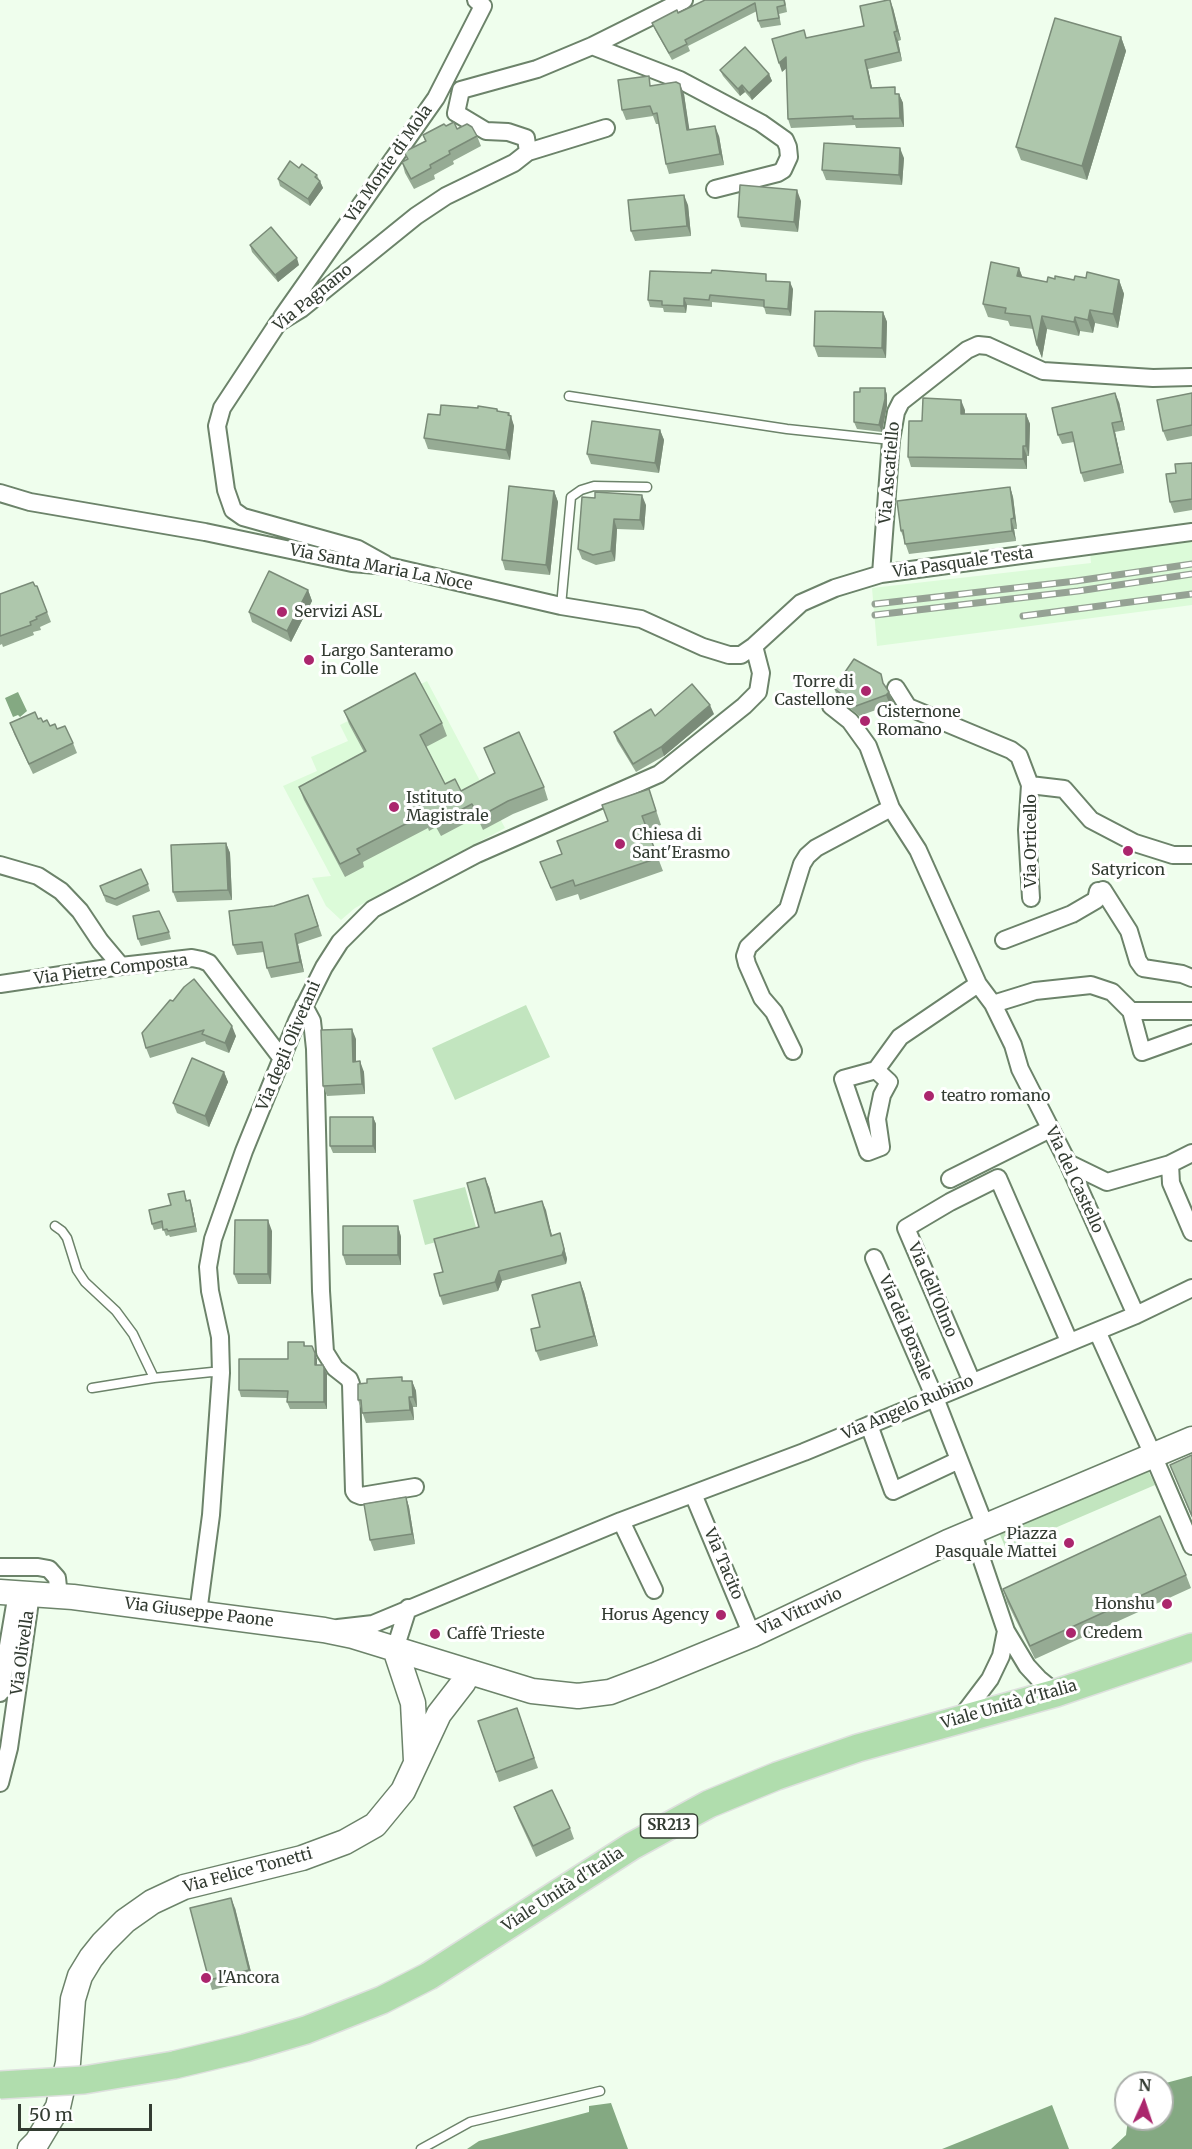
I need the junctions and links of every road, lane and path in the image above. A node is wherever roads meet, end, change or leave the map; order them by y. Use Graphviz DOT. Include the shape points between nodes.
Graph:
graph roads {
  1 [pos="476,0"];
  2 [pos="684,0"];
  3 [pos="592,46"];
  4 [pos="606,128"];
  5 [pos="528,152"];
  6 [pos="715,189"];
  7 [pos="278,323"];
  8 [pos="1192,377"];
  9 [pos="569,396"];
  10 [pos="891,440"];
  11 [pos="648,488"];
  12 [pos="0,493"];
  13 [pos="1192,532"];
  14 [pos="388,566"];
  15 [pos="881,574"];
  16 [pos="561,606"];
  17 [pos="754,646"];
  18 [pos="896,688"];
  19 [pos="831,706"];
  20 [pos="1030,785"];
  21 [pos="891,808"];
  22 [pos="1192,855"];
  23 [pos="0,865"];
  24 [pos="1031,898"];
  25 [pos="1004,940"];
  26 [pos="122,966"];
  27 [pos="1192,978"];
  28 [pos="0,984"];
  29 [pos="978,984"];
  30 [pos="993,1004"];
  31 [pos="304,1006"];
  32 [pos="1131,1011"];
  33 [pos="1192,1011"];
  34 [pos="1192,1034"];
  35 [pos="793,1052"];
  36 [pos="282,1060"];
  37 [pos="876,1070"];
  38 [pos="1050,1129"];
  39 [pos="1192,1153"];
  40 [pos="1068,1164"];
  41 [pos="1170,1164"];
  42 [pos="950,1179"];
  43 [pos="55,1226"];
  44 [pos="1192,1232"];
  45 [pos="874,1258"];
  46 [pos="1192,1288"];
  47 [pos="1136,1315"];
  48 [pos="1097,1331"];
  49 [pos="1069,1341"];
  50 [pos="221,1373"];
  51 [pos="154,1378"];
  52 [pos="972,1382"];
  53 [pos="92,1388"];
  54 [pos="935,1398"];
  55 [pos="870,1425"];
  56 [pos="1192,1438"];
  57 [pos="1153,1455"];
  58 [pos="959,1460"];
  59 [pos="415,1487"];
  60 [pos="693,1494"];
  61 [pos="621,1521"];
  62 [pos="978,1529"];
  63 [pos="1192,1546"];
  64 [pos="0,1567"];
  65 [pos="654,1590"];
  66 [pos="16,1593"];
  67 [pos="59,1596"];
  68 [pos="408,1608"];
  69 [pos="198,1613"];
  70 [pos="324,1630"];
  71 [pos="1006,1631"];
  72 [pos="752,1635"];
  73 [pos="1192,1647"];
  74 [pos="395,1649"];
  75 [pos="469,1672"];
  76 [pos="0,1693"];
  77 [pos="1056,1693"];
  78 [pos="958,1720"];
  79 [pos="416,1764"];
  80 [pos="0,1783"];
  81 [pos="0,2085"];
  82 [pos="600,2091"];
  83 [pos="30,2149"];
  84 [pos="421,2149"];
  1 -- 7 [label="street, Via Monte di Mola" via="483,6 436,98"];
  2 -- 3 [label="street"];
  3 -- 5 [label="street" via="537,69 462,90 456,112 486,131 526,138"];
  3 -- 6 [label="street" via="680,80 785,140 789,157 783,170"];
  4 -- 5 [label="street, Via Pagnano"];
  5 -- 7 [label="street, Via Pagnano" via="416,216 301,309"];
  7 -- 14 [label="street, Via Pagnano" via="222,408 217,426 226,490 233,510 243,517 358,549"];
  8 -- 10 [label="street, Via Ascatiello" via="1043,371 978,345 901,402"];
  9 -- 10 [label="lane" via="765,426"];
  10 -- 15 [label="street, Via Ascatiello"];
  11 -- 16 [label="lane" via="594,486 572,497"];
  12 -- 14 [label="street, Via Santa Maria La Noce" via="352,563"];
  13 -- 15 [label="street, Via Pasquale Testa"];
  14 -- 16 [label="street, Via Santa Maria La Noce"];
  15 -- 17 [label="street, Via Pasquale Testa" via="801,603"];
  16 -- 17 [label="street, Via Santa Maria La Noce" via="641,619 729,655 741,655"];
  17 -- 31 [label="street, Via degli Olivetani" via="761,673 759,689 744,706 658,774 477,854 374,909 340,942"];
  18 -- 20 [label="street" via="908,707 1011,750 1019,756"];
  19 -- 21 [label="street, Via del Castello" via="850,722 868,746"];
  20 -- 22 [label="street" via="1064,789 1091,820 1135,843 1173,855"];
  20 -- 24 [label="street, Via Orticello" via="1027,830"];
  21 -- 29 [label="street, Via del Castello" via="918,850"];
  21 -- 35 [label="street" via="807,856 788,909 748,947 747,964"];
  23 -- 26 [label="street" via="38,876 61,891"];
  25 -- 27 [label="street" via="1072,914 1096,900 1100,890 1129,931 1143,968"];
  26 -- 28 [label="street, Via Pietre Composta"];
  26 -- 36 [label="street, Via Pietre Composta" via="192,958 209,963"];
  29 -- 30 [label="street, Via del Castello"];
  29 -- 37 [label="street" via="900,1037"];
  30 -- 32 [label="street" via="1035,991 1091,985 1112,992"];
  30 -- 38 [label="street, Via del Castello"];
  31 -- 36 [label="street, Via degli Olivetani"];
  31 -- 59 [label="street" via="312,1022 315,1049 325,1352 351,1384 354,1491 362,1496"];
  32 -- 33 [label="street"];
  32 -- 34 [label="street" via="1142,1052"];
  36 -- 50 [label="street, Via degli Olivetani" via="244,1150 213,1239 208,1267 220,1337"];
  37 -- 37 [label="street" via="843,1079 868,1152 881,1148 878,1119 882,1095 889,1082"];
  38 -- 40 [label="street, Via del Castello"];
  38 -- 42 [label="street"];
  39 -- 41 [label="street"];
  40 -- 41 [label="street" via="1107,1182"];
  40 -- 47 [label="street, Via del Castello"];
  41 -- 44 [label="street" via="1171,1183"];
  43 -- 51 [label="lane" via="68,1238 77,1270 134,1334"];
  45 -- 54 [label="street, Via del Borsale"];
  46 -- 47 [label="street, Via Angelo Rubino"];
  47 -- 48 [label="street, Via Angelo Rubino"];
  48 -- 49 [label="street, Via Angelo Rubino"];
  48 -- 57 [label="street"];
  49 -- 52 [label="street, Via Angelo Rubino"];
  49 -- 52 [label="street, Via dell'Olmo" via="998,1178 906,1228"];
  50 -- 51 [label="lane"];
  50 -- 69 [label="street, Via degli Olivetani" via="211,1515"];
  51 -- 53 [label="lane"];
  52 -- 54 [label="street, Via Angelo Rubino"];
  54 -- 55 [label="street, Via Angelo Rubino"];
  54 -- 58 [label="street, Via del Borsale"];
  55 -- 58 [label="street" via="893,1491"];
  55 -- 60 [label="street, Via Angelo Rubino"];
  56 -- 57 [label="street, Via Vitruvio"];
  57 -- 62 [label="street, Via Vitruvio"];
  57 -- 63 [label="street"];
  58 -- 62 [label="street"];
  60 -- 61 [label="street, Via Angelo Rubino"];
  60 -- 72 [label="street, Via Tacito"];
  61 -- 65 [label="street"];
  61 -- 68 [label="street, Via Angelo Rubino"];
  62 -- 71 [label="street"];
  62 -- 72 [label="street, Via Vitruvio"];
  64 -- 67 [label="street" via="49,1569 57,1578"];
  66 -- 67 [label="street, Via Giuseppe Paone"];
  66 -- 76 [label="street"];
  66 -- 80 [label="street, Via Olivella" via="9,1748"];
  67 -- 69 [label="street, Via Giuseppe Paone"];
  68 -- 70 [label="street, Via Angelo Rubino" via="373,1624"];
  68 -- 74 [label="street"];
  69 -- 70 [label="street, Via Giuseppe Paone"];
  70 -- 74 [label="street, Via Giuseppe Paone"];
  71 -- 77 [label="street" via="1027,1666"];
  71 -- 78 [label="street" via="1001,1656 990,1679"];
  72 -- 75 [label="street, Via Vitruvio" via="610,1692 588,1695 532,1691"];
  73 -- 77 [label="main road, Viale Unità d'Italia / SR213"];
  74 -- 75 [label="street, Via Vitruvio"];
  74 -- 79 [label="street" via="413,1703"];
  75 -- 79 [label="street, Via Felice Tonetti" via="439,1714"];
  77 -- 78 [label="main road, Viale Unità d'Italia / SR213"];
  78 -- 81 [label="main road, Viale Unità d'Italia / SR213, bridge" via="858,1748 709,1804 632,1846 429,1976 382,2000 306,2030 174,2066 84,2080"];
  79 -- 83 [label="street, Via Felice Tonetti" via="403,1791 375,1825 359,1835 302,1858 184,1887 125,1921 80,1976 73,1999 68,2063 58,2107"];
  82 -- 84 [label="lane" via="470,2122"];
}
